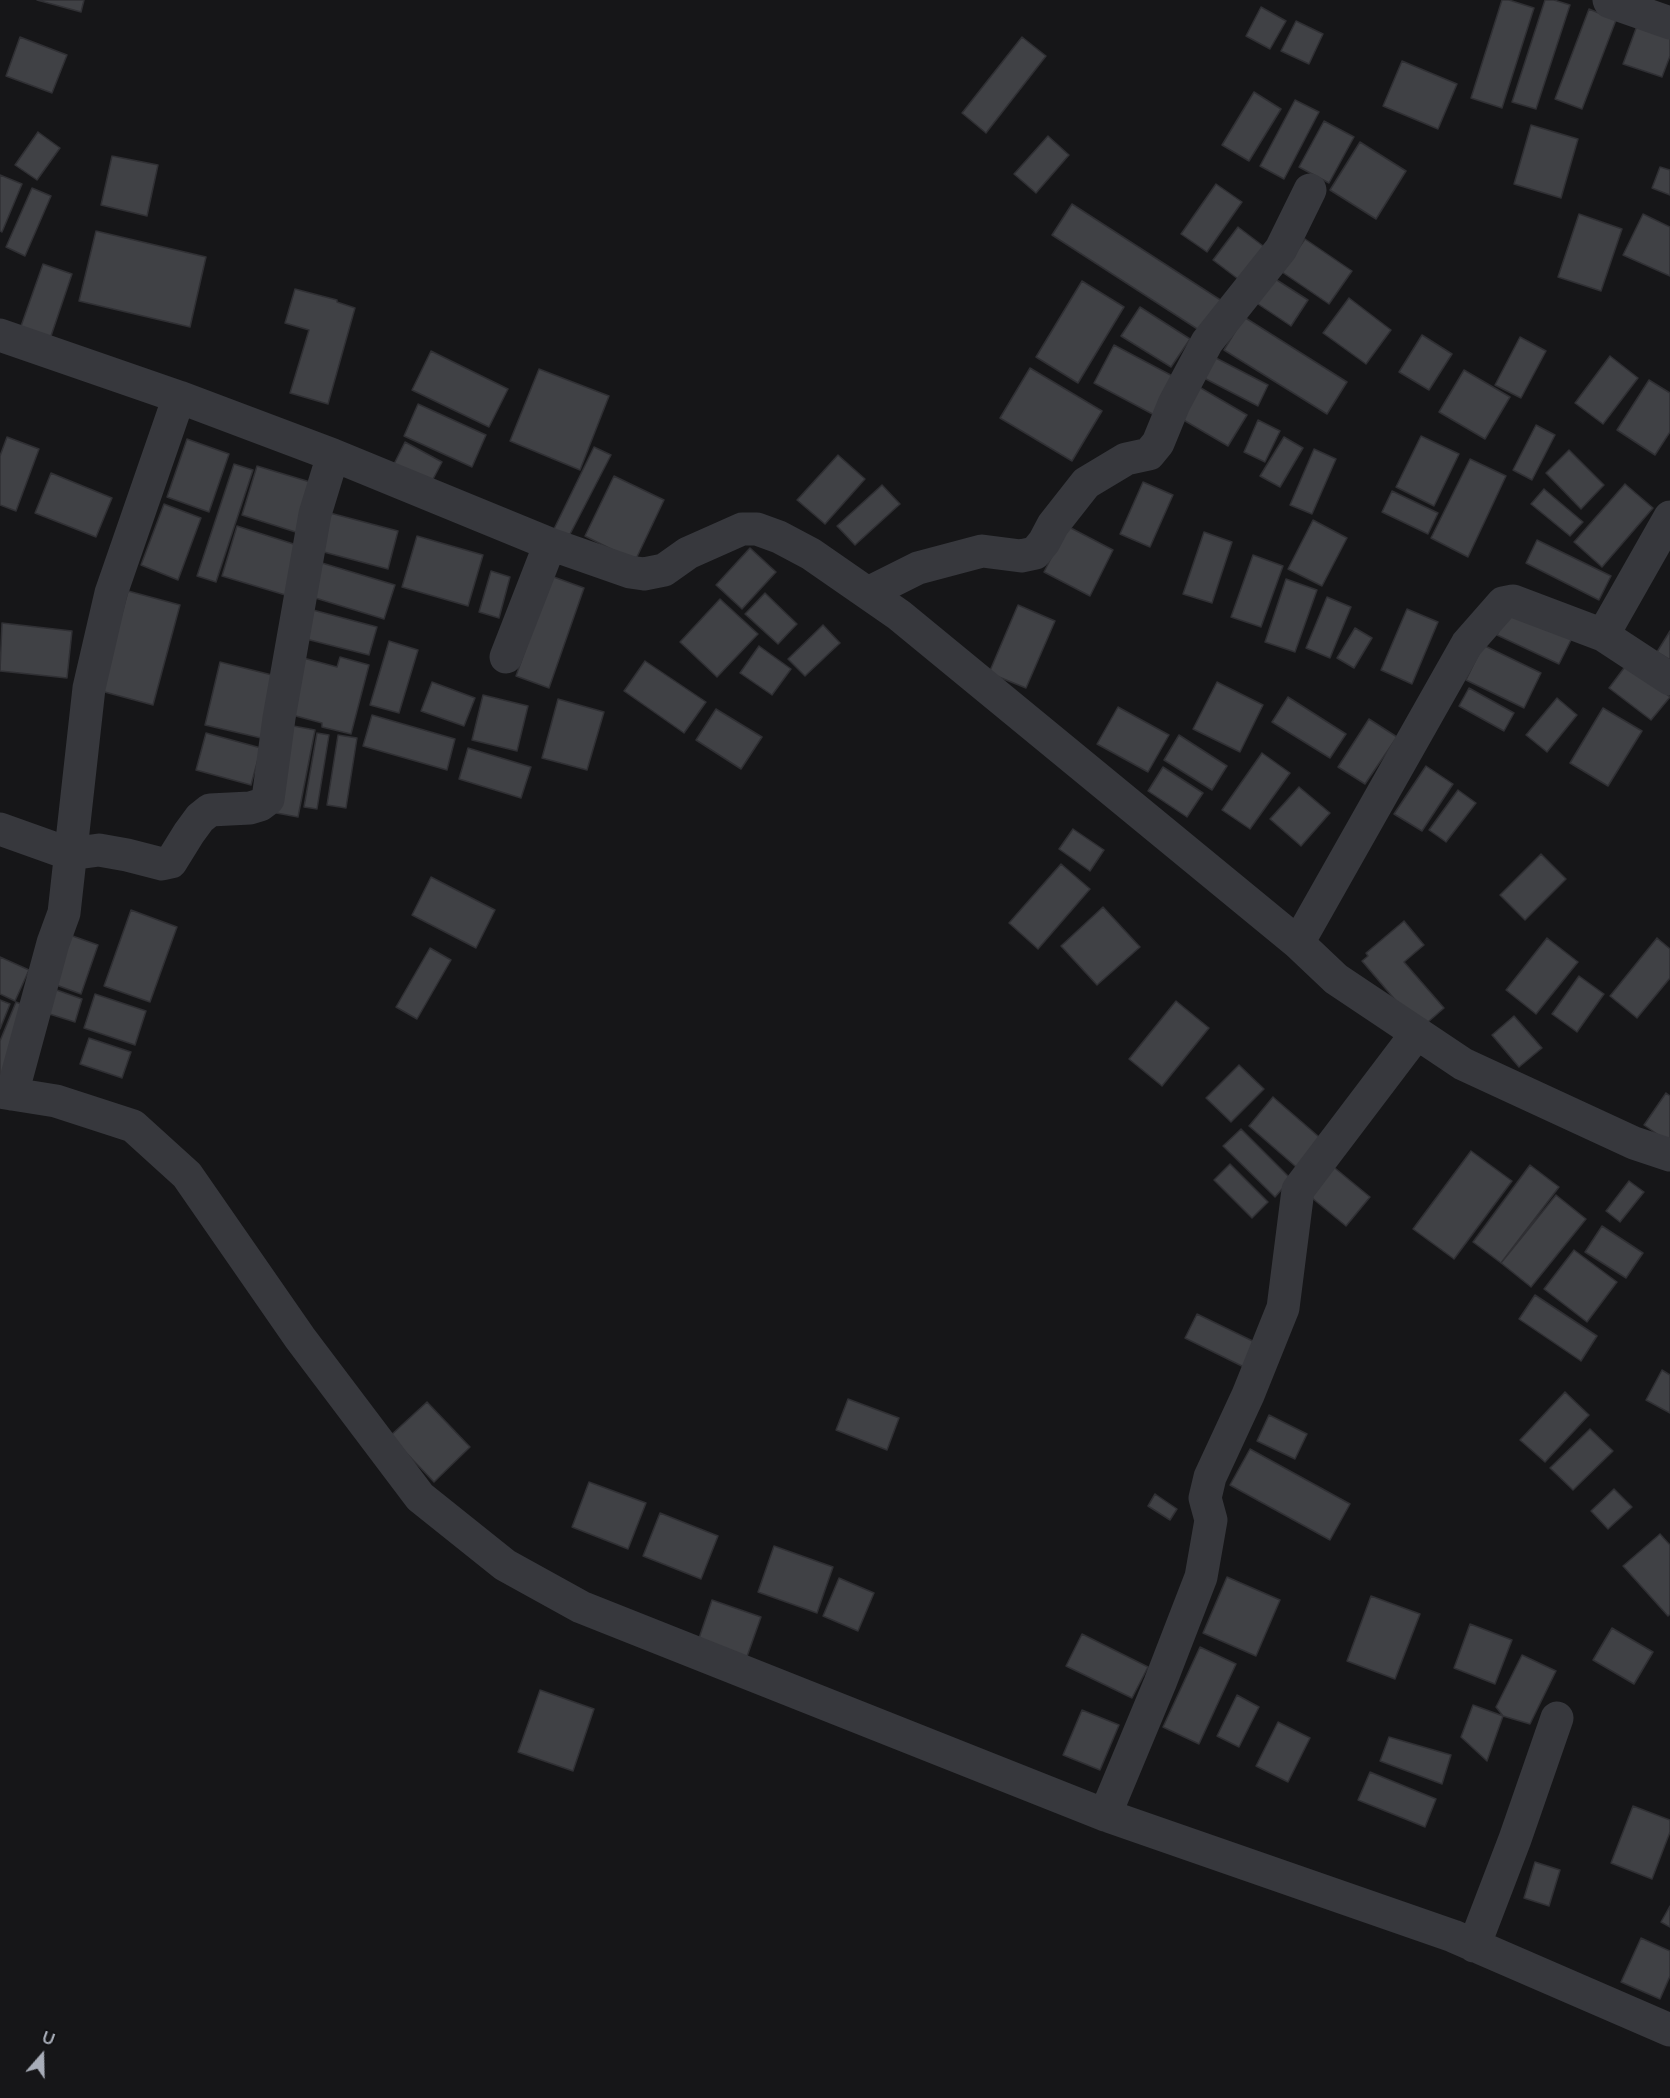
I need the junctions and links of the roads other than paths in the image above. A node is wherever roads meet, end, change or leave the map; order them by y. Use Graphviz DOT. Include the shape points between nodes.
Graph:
graph roads {
  1 [pos="1607,1"];
  2 [pos="1670,23"];
  3 [pos="1310,190"];
  4 [pos="0,335"];
  5 [pos="179,397"];
  6 [pos="333,454"];
  7 [pos="1670,517"];
  8 [pos="550,544"];
  9 [pos="868,593"];
  10 [pos="1603,635"];
  11 [pos="506,657"];
  12 [pos="1670,679"];
  13 [pos="0,829"];
  14 [pos="70,854"];
  15 [pos="1298,943"];
  16 [pos="1417,1032"];
  17 [pos="6,1093"];
  18 [pos="1670,1155"];
  19 [pos="1557,1718"];
  20 [pos="1105,1815"];
  21 [pos="1474,1946"];
  22 [pos="1670,2030"];
  1 -- 2 [label="street"];
  3 -- 9 [label="street" via="1281,249 1207,342 1149,454 1126,459 1086,483 1035,553 1021,556 982,551 918,568"];
  4 -- 5 [label="street"];
  5 -- 6 [label="street"];
  5 -- 14 [label="street" via="111,593 89,688"];
  6 -- 8 [label="street"];
  6 -- 14 [label="street" via="313,524 268,799 250,808 210,810 168,864 99,850"];
  7 -- 10 [label="street"];
  8 -- 9 [label="street" via="644,574 664,570 688,553 742,529 757,529 811,554"];
  8 -- 11 [label="street"];
  9 -- 15 [label="street"];
  10 -- 12 [label="street"];
  10 -- 15 [label="street" via="1514,601 1498,607 1467,644"];
  13 -- 14 [label="street"];
  14 -- 17 [label="street" via="64,913"];
  15 -- 16 [label="street" via="1336,979"];
  16 -- 18 [label="street" via="1463,1064 1634,1143"];
  16 -- 20 [label="street" via="1298,1190 1282,1308 1210,1477 1205,1498 1211,1520 1201,1577"];
  17 -- 20 [label="street" via="56,1101 133,1126 187,1175 300,1338 420,1497 505,1565 581,1607"];
  19 -- 21 [label="street"];
  20 -- 21 [label="street"];
  21 -- 22 [label="street"];
}
